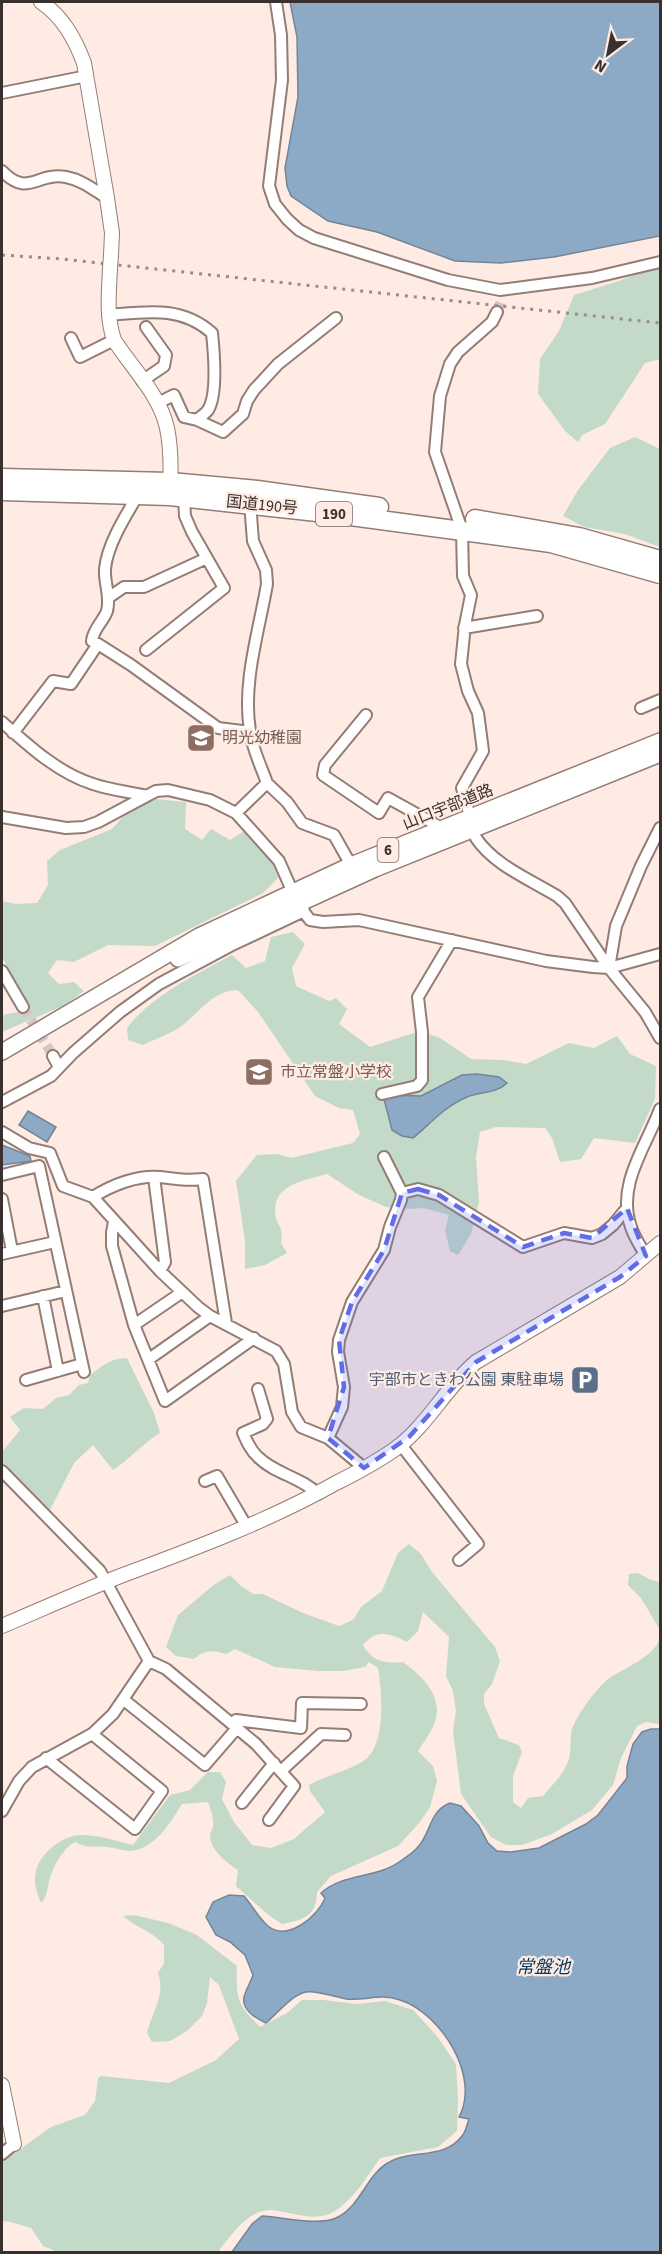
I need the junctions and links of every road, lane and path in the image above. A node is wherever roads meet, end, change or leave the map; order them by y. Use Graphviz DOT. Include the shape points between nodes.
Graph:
graph roads {
  1 [pos="41,2"];
  2 [pos="276,2"];
  3 [pos="87,76"];
  4 [pos="2,93"];
  5 [pos="2,171"];
  6 [pos="107,198"];
  7 [pos="660,262"];
  8 [pos="497,312"];
  9 [pos="108,315"];
  10 [pos="336,318"];
  11 [pos="146,327"];
  12 [pos="71,338"];
  13 [pos="114,340"];
  14 [pos="142,381"];
  15 [pos="158,403"];
  16 [pos="197,420"];
  17 [pos="2,478"];
  18 [pos="2,491"];
  19 [pos="175,492"];
  20 [pos="138,495"];
  21 [pos="250,503"];
  22 [pos="460,523"];
  23 [pos="207,558"];
  24 [pos="660,560"];
  25 [pos="660,574"];
  26 [pos="108,598"];
  27 [pos="537,616"];
  28 [pos="464,628"];
  29 [pos="98,644"];
  30 [pos="146,650"];
  31 [pos="660,700"];
  32 [pos="642,708"];
  33 [pos="366,715"];
  34 [pos="2,724"];
  35 [pos="250,732"];
  36 [pos="13,733"];
  37 [pos="660,741"];
  38 [pos="660,754"];
  39 [pos="267,783"];
  40 [pos="147,796"];
  41 [pos="236,813"];
  42 [pos="2,817"];
  43 [pos="471,824"];
  44 [pos="442,828"];
  45 [pos="660,828"];
  46 [pos="351,865"];
  47 [pos="298,902"];
  48 [pos="452,940"];
  49 [pos="660,954"];
  50 [pos="609,968"];
  51 [pos="2,971"];
  52 [pos="23,1007"];
  53 [pos="660,1038"];
  54 [pos="2,1052"];
  55 [pos="53,1056"];
  56 [pos="59,1067"];
  57 [pos="382,1094"];
  58 [pos="2,1102"];
  59 [pos="660,1109"];
  60 [pos="2,1132"];
  61 [pos="384,1157"];
  62 [pos="2,1174"];
  63 [pos="154,1178"];
  64 [pos="402,1193"];
  65 [pos="93,1197"];
  66 [pos="2,1199"];
  67 [pos="627,1208"];
  68 [pos="114,1222"];
  69 [pos="55,1242"];
  70 [pos="660,1243"];
  71 [pos="7,1252"];
  72 [pos="646,1256"];
  73 [pos="160,1272"];
  74 [pos="66,1291"];
  75 [pos="181,1293"];
  76 [pos="43,1296"];
  77 [pos="2,1306"];
  78 [pos="210,1316"];
  79 [pos="226,1323"];
  80 [pos="134,1325"];
  81 [pos="254,1338"];
  82 [pos="149,1359"];
  83 [pos="58,1371"];
  84 [pos="26,1380"];
  85 [pos="258,1389"];
  86 [pos="328,1438"];
  87 [pos="401,1445"];
  88 [pos="364,1468"];
  89 [pos="2,1471"];
  90 [pos="205,1481"];
  91 [pos="318,1494"];
  92 [pos="247,1527"];
  93 [pos="459,1560"];
  94 [pos="105,1582"];
  95 [pos="2,1626"];
  96 [pos="149,1661"];
  97 [pos="124,1700"];
  98 [pos="361,1704"];
  99 [pos="234,1726"];
  100 [pos="92,1734"];
  101 [pos="345,1735"];
  102 [pos="46,1758"];
  103 [pos="278,1767"];
  104 [pos="242,1803"];
  105 [pos="2,1811"];
  106 [pos="268,1820"];
  107 [pos="2,2085"];
  108 [pos="14,2144"];
  109 [pos="2,2154"];
  1 -- 3 [label="street" via="71,34"];
  2 -- 7 [label="street" via="282,80 269,186 275,204 299,230 382,260 503,294"];
  3 -- 4 [label="street"];
  3 -- 6 [label="street"];
  5 -- 6 [label="street" via="19,184 51,177 80,181"];
  6 -- 9 [label="street" via="112,233"];
  8 -- 22 [label="street" via="492,322 458,352 440,396 435,452"];
  9 -- 13 [label="street"];
  9 -- 16 [label="street" via="162,311 201,324 212,333 213,395 208,410"];
  10 -- 16 [label="street" via="278,364 254,390 243,414 223,432"];
  11 -- 14 [label="street" via="166,355 164,366"];
  12 -- 13 [label="street" via="80,357"];
  13 -- 14 [label="street"];
  14 -- 15 [label="street"];
  15 -- 16 [label="street" via="174,395 184,417"];
  15 -- 19 [label="street" via="167,428"];
  17 -- 19 [label="highway, 国道190号 / 190"];
  18 -- 20 [label="highway, 国道190号 / 190"];
  19 -- 20 [label="highway, 国道190号 / 190"];
  19 -- 21 [label="highway, 国道190号 / 190"];
  19 -- 22 [label="highway, 国道190号 / 190" via="257,490"];
  19 -- 23 [label="street"];
  20 -- 26 [label="street" via="105,566"];
  21 -- 22 [label="highway, 国道190号 / 190"];
  21 -- 35 [label="street" via="254,541 266,570 267,584 250,680"];
  22 -- 24 [label="highway, 国道190号 / 190" via="509,524 579,537"];
  22 -- 25 [label="highway, 国道190号 / 190" via="551,543"];
  22 -- 28 [label="street" via="463,576 471,595"];
  23 -- 26 [label="street" via="144,587 124,587"];
  23 -- 30 [label="street" via="224,588"];
  26 -- 29 [label="street" via="107,611 93,635 92,641"];
  27 -- 28 [label="street"];
  28 -- 43 [label="street" via="461,664 478,713 483,751 462,788"];
  29 -- 35 [label="street" via="218,728"];
  29 -- 36 [label="street" via="71,684 53,681"];
  31 -- 32 [label="street"];
  33 -- 44 [label="street" via="325,765 322,775 379,813 388,798"];
  34 -- 36 [label="street"];
  35 -- 39 [label="street"];
  36 -- 40 [label="street" via="69,773 93,784"];
  37 -- 43 [label="main road, 山口宇部道路 / 6"];
  38 -- 43 [label="main road, 山口宇部道路 / 6"];
  39 -- 41 [label="street"];
  39 -- 46 [label="street" via="302,823 334,835"];
  40 -- 41 [label="street" via="168,790 210,800"];
  40 -- 42 [label="street" via="84,827 66,828"];
  41 -- 47 [label="street" via="279,861"];
  43 -- 44 [label="main road, 山口宇部道路 / 6"];
  43 -- 47 [label="main road, 山口宇部道路 / 6"];
  43 -- 50 [label="street" via="488,853 565,903"];
  44 -- 46 [label="main road, 山口宇部道路 / 6"];
  45 -- 50 [label="street" via="616,926"];
  46 -- 47 [label="main road, 山口宇部道路 / 6"];
  47 -- 48 [label="street" via="310,920 359,920"];
  47 -- 54 [label="main road, 山口宇部道路 / 6" via="199,936"];
  47 -- 56 [label="street" via="230,946 159,984 120,1012"];
  48 -- 50 [label="street" via="546,961"];
  48 -- 57 [label="street" via="418,997 422,1080 417,1086"];
  49 -- 50 [label="street"];
  50 -- 53 [label="street" via="645,1012"];
  51 -- 52 [label="street"];
  55 -- 56 [label="street"];
  56 -- 58 [label="street" via="51,1076"];
  59 -- 67 [label="street" via="630,1181"];
  60 -- 65 [label="street" via="29,1148 50,1154 63,1186"];
  61 -- 64 [label="street"];
  62 -- 69 [label="street" via="39,1166"];
  63 -- 65 [label="street" via="116,1185"];
  63 -- 73 [label="street" via="165,1262"];
  63 -- 79 [label="street" via="203,1179"];
  64 -- 67 [label="street" via="418,1189 439,1195 523,1247 564,1233 592,1238"];
  64 -- 86 [label="street" via="384,1250 352,1302 339,1341 342,1407"];
  65 -- 68 [label="street"];
  66 -- 71 [label="street"];
  67 -- 72 [label="street" via="631,1229"];
  68 -- 73 [label="street"];
  68 -- 80 [label="street" via="112,1246"];
  69 -- 71 [label="street"];
  69 -- 74 [label="street"];
  70 -- 72 [label="street"];
  72 -- 87 [label="street" via="596,1292 476,1362"];
  73 -- 75 [label="street"];
  74 -- 76 [label="street"];
  74 -- 83 [label="street" via="83,1368"];
  75 -- 78 [label="street"];
  75 -- 80 [label="street"];
  76 -- 77 [label="street"];
  76 -- 83 [label="street"];
  78 -- 79 [label="street"];
  78 -- 82 [label="street"];
  79 -- 81 [label="street"];
  80 -- 82 [label="street"];
  81 -- 82 [label="street" via="165,1401"];
  81 -- 86 [label="street" via="281,1358 292,1412 301,1427"];
  83 -- 84 [label="street"];
  85 -- 91 [label="street" via="267,1419 243,1433 251,1449"];
  86 -- 88 [label="street"];
  87 -- 88 [label="street"];
  87 -- 93 [label="street" via="478,1545"];
  88 -- 91 [label="street"];
  89 -- 94 [label="street" via="100,1571"];
  90 -- 92 [label="street" via="217,1476"];
  91 -- 92 [label="street"];
  92 -- 94 [label="street"];
  94 -- 95 [label="street"];
  94 -- 96 [label="street"];
  96 -- 97 [label="street"];
  96 -- 99 [label="street" via="166,1669"];
  97 -- 99 [label="street" via="205,1765"];
  97 -- 100 [label="street"];
  98 -- 99 [label="street" via="302,1703 301,1728 236,1720"];
  99 -- 103 [label="street"];
  100 -- 102 [label="street"];
  100 -- 102 [label="street" via="162,1791 135,1829"];
  101 -- 103 [label="street" via="321,1734"];
  102 -- 105 [label="street" via="19,1781"];
  103 -- 104 [label="street"];
  103 -- 106 [label="street" via="294,1785"];
  107 -- 108 [label="street"];
  108 -- 109 [label="street"];
}
